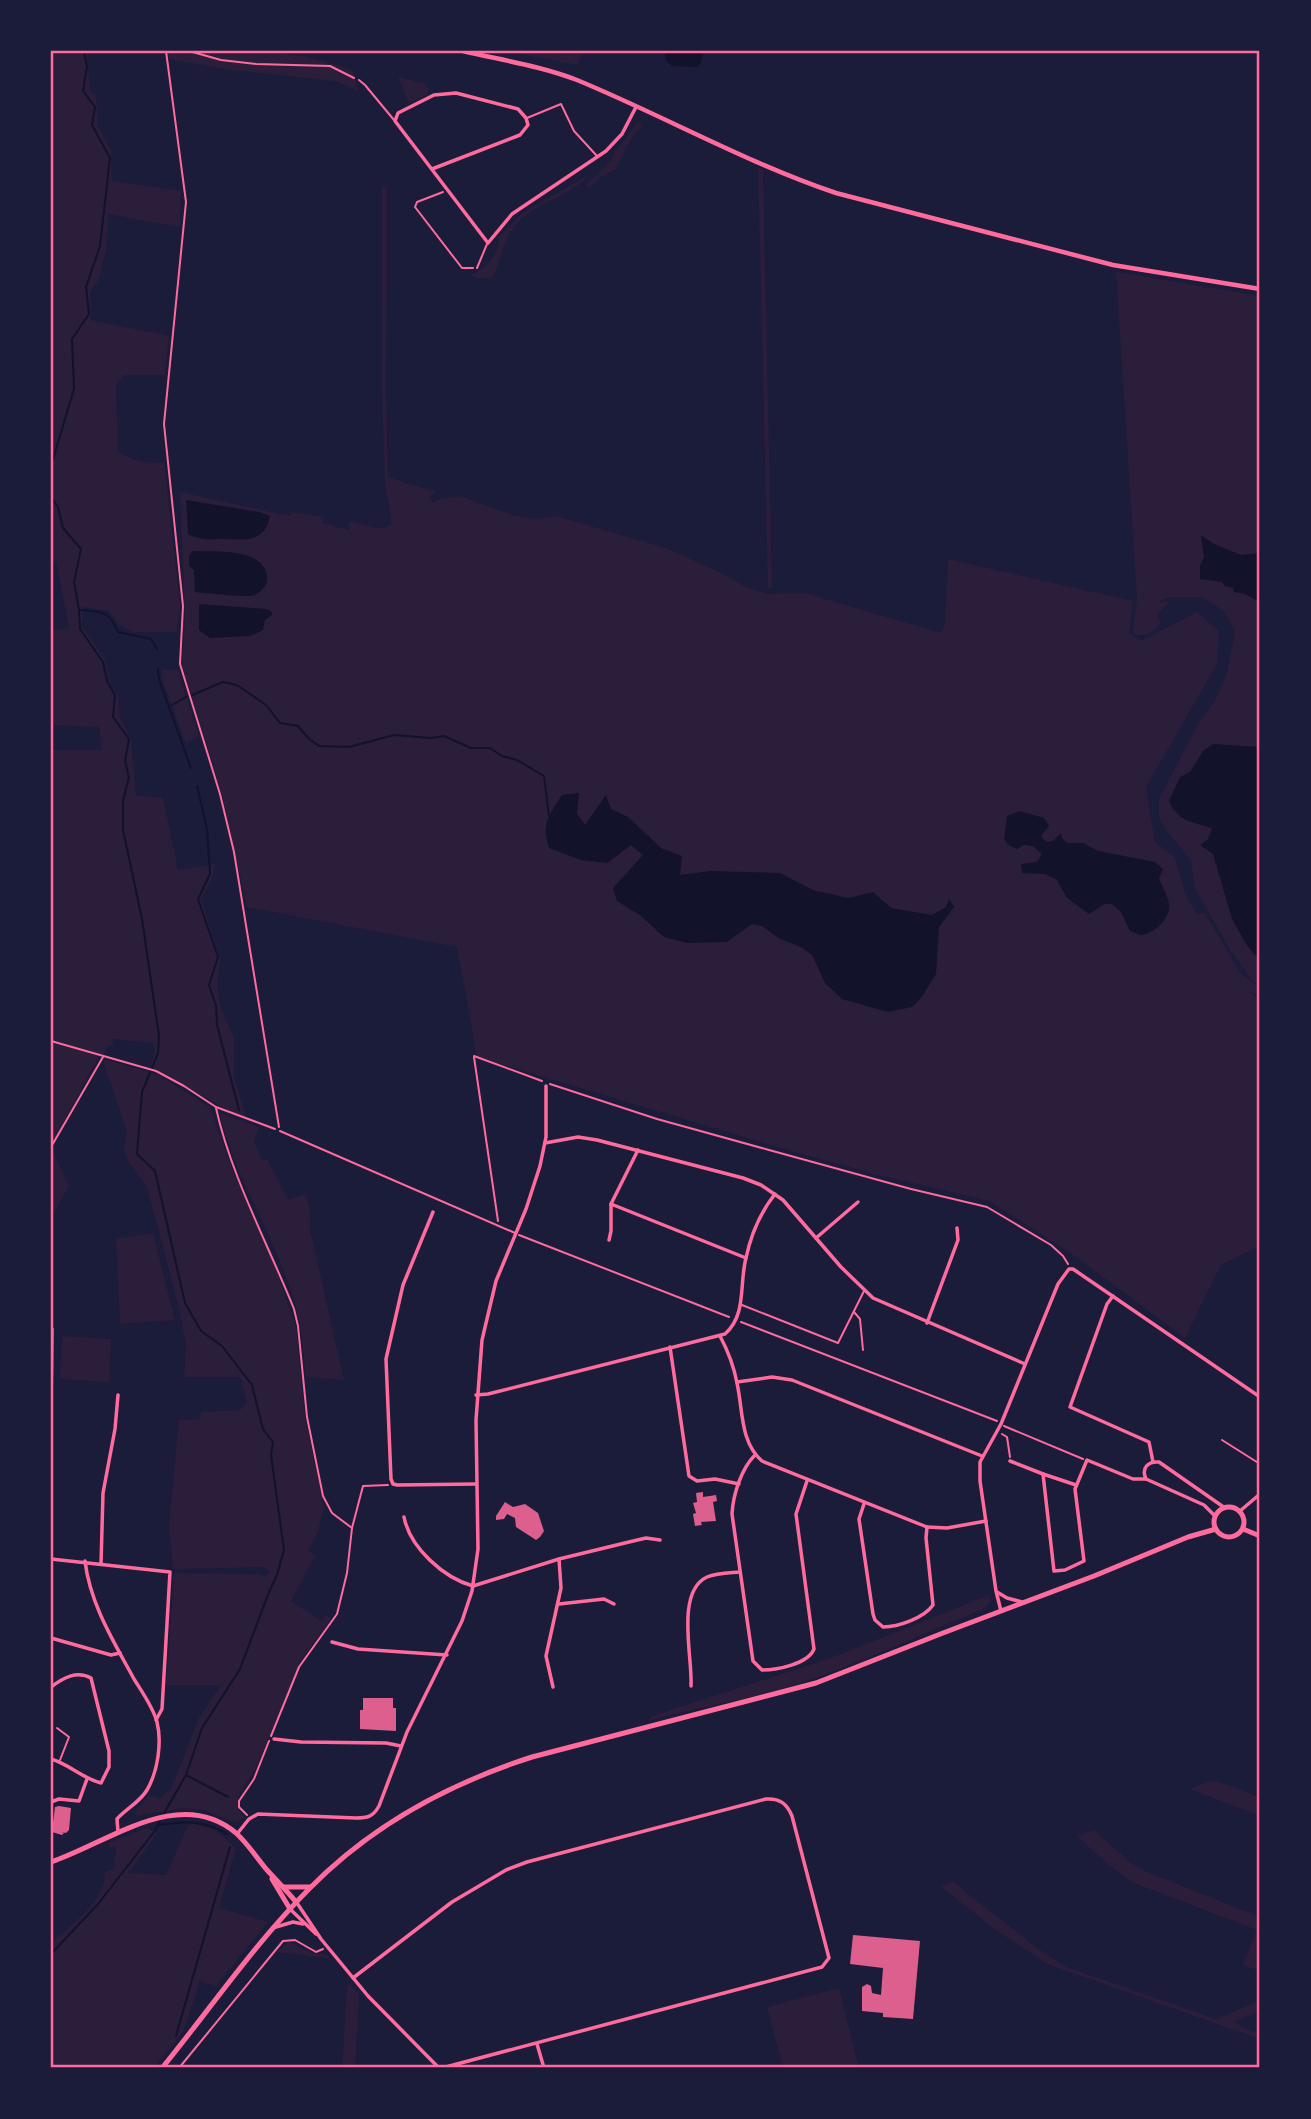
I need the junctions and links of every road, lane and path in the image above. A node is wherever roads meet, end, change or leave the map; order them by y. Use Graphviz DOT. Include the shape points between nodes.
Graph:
graph roads {
  1 [pos="166,51"];
  2 [pos="189,51"];
  3 [pos="463,51"];
  4 [pos="359,80"];
  5 [pos="636,107"];
  6 [pos="526,118"];
  7 [pos="395,121"];
  8 [pos="598,158"];
  9 [pos="432,169"];
  10 [pos="447,190"];
  11 [pos="488,243"];
  12 [pos="477,268"];
  13 [pos="1260,289"];
  14 [pos="51,1041"];
  15 [pos="103,1056"];
  16 [pos="546,1086"];
  17 [pos="216,1107"];
  18 [pos="280,1131"];
  19 [pos="545,1143"];
  20 [pos="51,1147"];
  21 [pos="638,1150"];
  22 [pos="775,1194"];
  23 [pos="859,1202"];
  24 [pos="611,1204"];
  25 [pos="433,1212"];
  26 [pos="498,1226"];
  27 [pos="957,1228"];
  28 [pos="515,1233"];
  29 [pos="816,1238"];
  30 [pos="609,1240"];
  31 [pos="746,1258"];
  32 [pos="1070,1268"];
  33 [pos="863,1291"];
  34 [pos="1113,1295"];
  35 [pos="741,1305"];
  36 [pos="853,1311"];
  37 [pos="736,1320"];
  38 [pos="927,1323"];
  39 [pos="52,1329"];
  40 [pos="720,1336"];
  41 [pos="670,1347"];
  42 [pos="863,1350"];
  43 [pos="1025,1364"];
  44 [pos="737,1382"];
  45 [pos="118,1395"];
  46 [pos="476,1395"];
  47 [pos="1260,1396"];
  48 [pos="51,1402"];
  49 [pos="51,1409"];
  50 [pos="1001,1424"];
  51 [pos="997,1431"];
  52 [pos="1222,1440"];
  53 [pos="755,1455"];
  54 [pos="982,1456"];
  55 [pos="1010,1461"];
  56 [pos="1087,1461"];
  57 [pos="1153,1462"];
  58 [pos="1260,1464"];
  59 [pos="1043,1474"];
  60 [pos="1146,1479"];
  61 [pos="807,1480"];
  62 [pos="393,1484"];
  63 [pos="477,1484"];
  64 [pos="739,1484"];
  65 [pos="1076,1485"];
  66 [pos="1260,1494"];
  67 [pos="864,1504"];
  68 [pos="1225,1508"];
  69 [pos="1240,1511"];
  70 [pos="1215,1516"];
  71 [pos="404,1517"];
  72 [pos="986,1521"];
  73 [pos="927,1527"];
  74 [pos="352,1528"];
  75 [pos="1216,1529"];
  76 [pos="1243,1529"];
  77 [pos="1260,1536"];
  78 [pos="660,1540"];
  79 [pos="51,1559"];
  80 [pos="559,1559"];
  81 [pos="85,1561"];
  82 [pos="101,1563"];
  83 [pos="740,1572"];
  84 [pos="473,1586"];
  85 [pos="996,1591"];
  86 [pos="1023,1603"];
  87 [pos="559,1604"];
  88 [pos="614,1604"];
  89 [pos="1001,1611"];
  90 [pos="51,1638"];
  91 [pos="332,1642"];
  92 [pos="120,1653"];
  93 [pos="447,1655"];
  94 [pos="691,1686"];
  95 [pos="51,1687"];
  96 [pos="553,1687"];
  97 [pos="156,1720"];
  98 [pos="57,1728"];
  99 [pos="274,1738"];
  100 [pos="401,1746"];
  101 [pos="51,1759"];
  102 [pos="60,1761"];
  103 [pos="87,1779"];
  104 [pos="51,1802"];
  105 [pos="250,1819"];
  106 [pos="118,1832"];
  107 [pos="237,1834"];
  108 [pos="51,1862"];
  109 [pos="268,1871"];
  110 [pos="284,1887"];
  111 [pos="310,1887"];
  112 [pos="296,1902"];
  113 [pos="290,1909"];
  114 [pos="306,1925"];
  115 [pos="274,1927"];
  116 [pos="321,1939"];
  117 [pos="327,1946"];
  118 [pos="353,1979"];
  119 [pos="537,2045"];
  120 [pos="162,2068"];
  121 [pos="178,2068"];
  122 [pos="441,2068"];
  123 [pos="544,2068"];
  1 -- 18 [label="path" via="186,202 164,424 183,606 180,664 234,852"];
  2 -- 4 [label="path" via="256,64 330,66"];
  3 -- 5 [label="street" via="555,73"];
  4 -- 7 [label="lane"];
  5 -- 8 [label="street" via="622,134"];
  5 -- 13 [label="street" via="836,193 1113,265"];
  6 -- 7 [label="street" via="518,109 443,92 398,113"];
  6 -- 8 [label="lane" via="561,104 574,131"];
  6 -- 9 [label="street" via="528,125 520,135"];
  7 -- 9 [label="street"];
  8 -- 11 [label="street" via="512,214"];
  9 -- 10 [label="street"];
  10 -- 11 [label="street"];
  10 -- 12 [label="path" via="415,207 462,268"];
  11 -- 12 [label="lane"];
  14 -- 15 [label="path"];
  15 -- 17 [label="path" via="156,1071"];
  15 -- 20 [label="path"];
  16 -- 19 [label="street"];
  17 -- 18 [label="path"];
  17 -- 74 [label="path" via="240,1183 294,1309 307,1417 323,1496 332,1513"];
  18 -- 26 [label="lane"];
  19 -- 21 [label="street" via="578,1137"];
  19 -- 28 [label="street"];
  21 -- 22 [label="street" via="743,1178"];
  21 -- 24 [label="street"];
  22 -- 29 [label="street"];
  22 -- 31 [label="street" via="752,1234"];
  23 -- 29 [label="street"];
  24 -- 30 [label="street"];
  24 -- 31 [label="street"];
  25 -- 62 [label="street" via="403,1285 386,1359"];
  26 -- 28 [label="lane"];
  26 -- 32 [label="path" via="474,1056 657,1119 987,1207 1051,1245"];
  27 -- 38 [label="street" via="958,1240"];
  28 -- 37 [label="path"];
  28 -- 46 [label="street" via="486,1315"];
  29 -- 33 [label="street"];
  31 -- 35 [label="street"];
  32 -- 34 [label="street"];
  32 -- 43 [label="street" via="1060,1280"];
  33 -- 36 [label="lane"];
  33 -- 38 [label="street"];
  34 -- 47 [label="street"];
  34 -- 57 [label="street" via="1070,1407 1149,1442"];
  35 -- 36 [label="lane" via="838,1343"];
  35 -- 37 [label="street"];
  36 -- 42 [label="lane" via="860,1319"];
  37 -- 40 [label="street"];
  37 -- 50 [label="path"];
  38 -- 43 [label="street"];
  39 -- 48 [label="street"];
  40 -- 41 [label="street"];
  40 -- 44 [label="street"];
  41 -- 46 [label="street"];
  41 -- 64 [label="street" via="689,1476 697,1481 723,1479"];
  43 -- 50 [label="street"];
  44 -- 53 [label="street" via="747,1440"];
  44 -- 54 [label="street" via="772,1377 792,1380"];
  45 -- 82 [label="street" via="103,1493"];
  46 -- 63 [label="street"];
  48 -- 49 [label="street"];
  50 -- 51 [label="street"];
  50 -- 56 [label="path"];
  51 -- 54 [label="street"];
  51 -- 55 [label="path" via="1007,1437"];
  52 -- 58 [label="lane"];
  53 -- 61 [label="street"];
  53 -- 64 [label="street"];
  54 -- 72 [label="street" via="979,1474"];
  55 -- 59 [label="street"];
  56 -- 60 [label="street" via="1133,1479"];
  56 -- 65 [label="street"];
  57 -- 60 [label="street" via="1144,1469"];
  57 -- 68 [label="street"];
  59 -- 65 [label="street"];
  59 -- 65 [label="street" via="1056,1572 1084,1561"];
  60 -- 70 [label="street" via="1204,1506"];
  61 -- 67 [label="street"];
  61 -- 83 [label="street" via="796,1514 814,1649 808,1659 766,1671 755,1665"];
  62 -- 63 [label="street"];
  62 -- 74 [label="path" via="363,1486"];
  63 -- 84 [label="street" via="478,1549"];
  64 -- 83 [label="street" via="732,1514"];
  66 -- 69 [label="street"];
  67 -- 73 [label="street"];
  67 -- 73 [label="street" via="859,1519 873,1614 883,1627 926,1613 933,1605"];
  68 -- 69 [label="main road"];
  68 -- 70 [label="main road"];
  69 -- 76 [label="main road"];
  70 -- 75 [label="main road"];
  71 -- 84 [label="street" via="411,1538 429,1560"];
  72 -- 73 [label="street"];
  72 -- 85 [label="street"];
  74 -- 105 [label="path" via="337,1614 299,1667 254,1779 239,1801 240,1810"];
  75 -- 76 [label="main road" via="1227,1537"];
  75 -- 86 [label="main road"];
  76 -- 77 [label="main road"];
  78 -- 80 [label="street" via="646,1538"];
  79 -- 81 [label="street"];
  80 -- 84 [label="street"];
  80 -- 87 [label="street"];
  81 -- 82 [label="street"];
  81 -- 92 [label="street" via="92,1595"];
  82 -- 97 [label="street" via="170,1572 162,1709"];
  83 -- 94 [label="street" via="707,1577 692,1594 687,1628"];
  84 -- 93 [label="street"];
  85 -- 86 [label="street"];
  85 -- 89 [label="street"];
  86 -- 89 [label="main road"];
  87 -- 88 [label="street" via="604,1599"];
  87 -- 96 [label="street" via="546,1656"];
  89 -- 111 [label="main road" via="816,1684 555,1750 488,1772 393,1821"];
  90 -- 92 [label="street" via="111,1655"];
  91 -- 93 [label="street" via="358,1649"];
  92 -- 97 [label="street"];
  93 -- 100 [label="street"];
  95 -- 103 [label="street" via="72,1675 84,1674 93,1682 109,1767 101,1783"];
  97 -- 106 [label="street" via="159,1746 151,1780 141,1797 117,1819"];
  98 -- 102 [label="lane" via="69,1740"];
  99 -- 100 [label="street"];
  100 -- 105 [label="street" via="371,1816 261,1814"];
  101 -- 102 [label="street"];
  102 -- 103 [label="street"];
  103 -- 104 [label="street" via="79,1801"];
  105 -- 107 [label="street"];
  106 -- 107 [label="main road" via="187,1814 211,1819"];
  106 -- 108 [label="main road"];
  107 -- 109 [label="main road"];
  109 -- 110 [label="main road"];
  109 -- 113 [label="main road"];
  110 -- 111 [label="main road"];
  110 -- 112 [label="main road"];
  111 -- 112 [label="main road"];
  112 -- 113 [label="main road"];
  112 -- 116 [label="street"];
  113 -- 114 [label="street"];
  113 -- 115 [label="main road"];
  114 -- 115 [label="street" via="293,1922"];
  114 -- 116 [label="street"];
  115 -- 120 [label="main road"];
  116 -- 117 [label="street"];
  117 -- 118 [label="street"];
  117 -- 121 [label="path" via="318,1952 290,1939 283,1941"];
  118 -- 119 [label="street" via="463,1894 520,1864 766,1799 786,1804 829,1958 825,1964"];
  118 -- 122 [label="street"];
  119 -- 122 [label="street"];
  119 -- 123 [label="street"];
}
